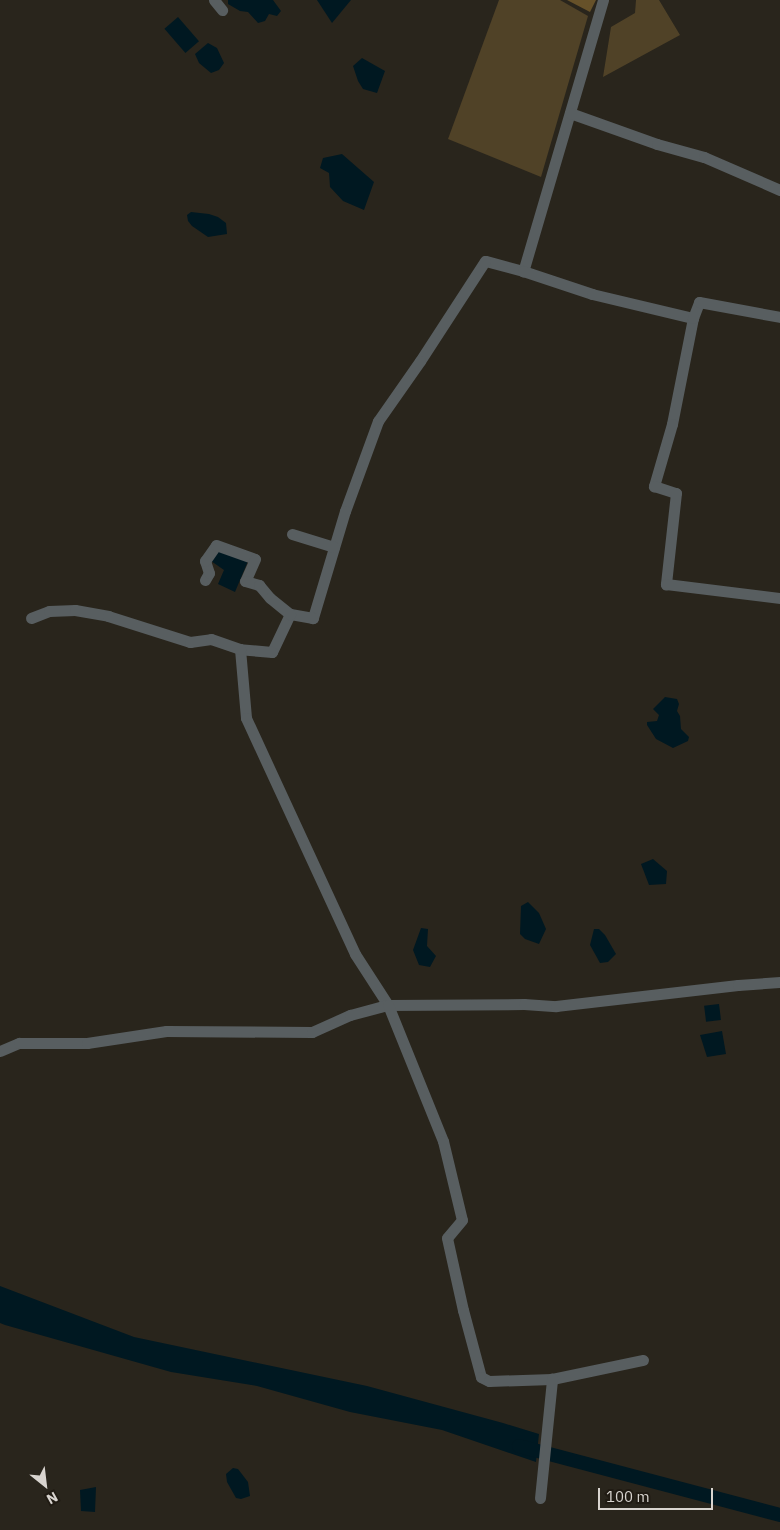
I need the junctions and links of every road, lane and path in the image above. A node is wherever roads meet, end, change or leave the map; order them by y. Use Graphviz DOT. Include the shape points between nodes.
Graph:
graph roads {
  1 [pos="214,0"];
  2 [pos="603,0"];
  3 [pos="222,10"];
  4 [pos="570,113"];
  5 [pos="780,190"];
  6 [pos="523,272"];
  7 [pos="780,317"];
  8 [pos="693,318"];
  9 [pos="292,534"];
  10 [pos="334,547"];
  11 [pos="205,580"];
  12 [pos="780,598"];
  13 [pos="290,614"];
  14 [pos="31,618"];
  15 [pos="240,649"];
  16 [pos="780,982"];
  17 [pos="388,1005"];
  18 [pos="0,1052"];
  19 [pos="643,1360"];
  20 [pos="552,1379"];
  21 [pos="540,1498"];
  1 -- 3 [label="street"];
  2 -- 4 [label="street"];
  4 -- 5 [label="street" via="704,157"];
  4 -- 6 [label="street"];
  6 -- 8 [label="street" via="592,294"];
  6 -- 10 [label="street" via="485,261 378,421"];
  7 -- 8 [label="street" via="699,302"];
  8 -- 12 [label="street" via="672,424 654,486 676,493 666,584"];
  9 -- 10 [label="street"];
  10 -- 13 [label="street" via="313,618"];
  11 -- 13 [label="street" via="209,573 205,560 216,545 254,559 245,581 259,585"];
  13 -- 15 [label="street" via="272,652"];
  14 -- 15 [label="street" via="49,611 75,610 108,616 190,642 211,639"];
  15 -- 17 [label="street" via="246,718 355,954"];
  16 -- 17 [label="street" via="556,1006"];
  17 -- 18 [label="street" via="350,1015 312,1032 166,1030 87,1043 19,1043"];
  17 -- 20 [label="street" via="443,1141 462,1220 448,1238 481,1377 489,1381"];
  19 -- 20 [label="street"];
  20 -- 21 [label="street"];
}
